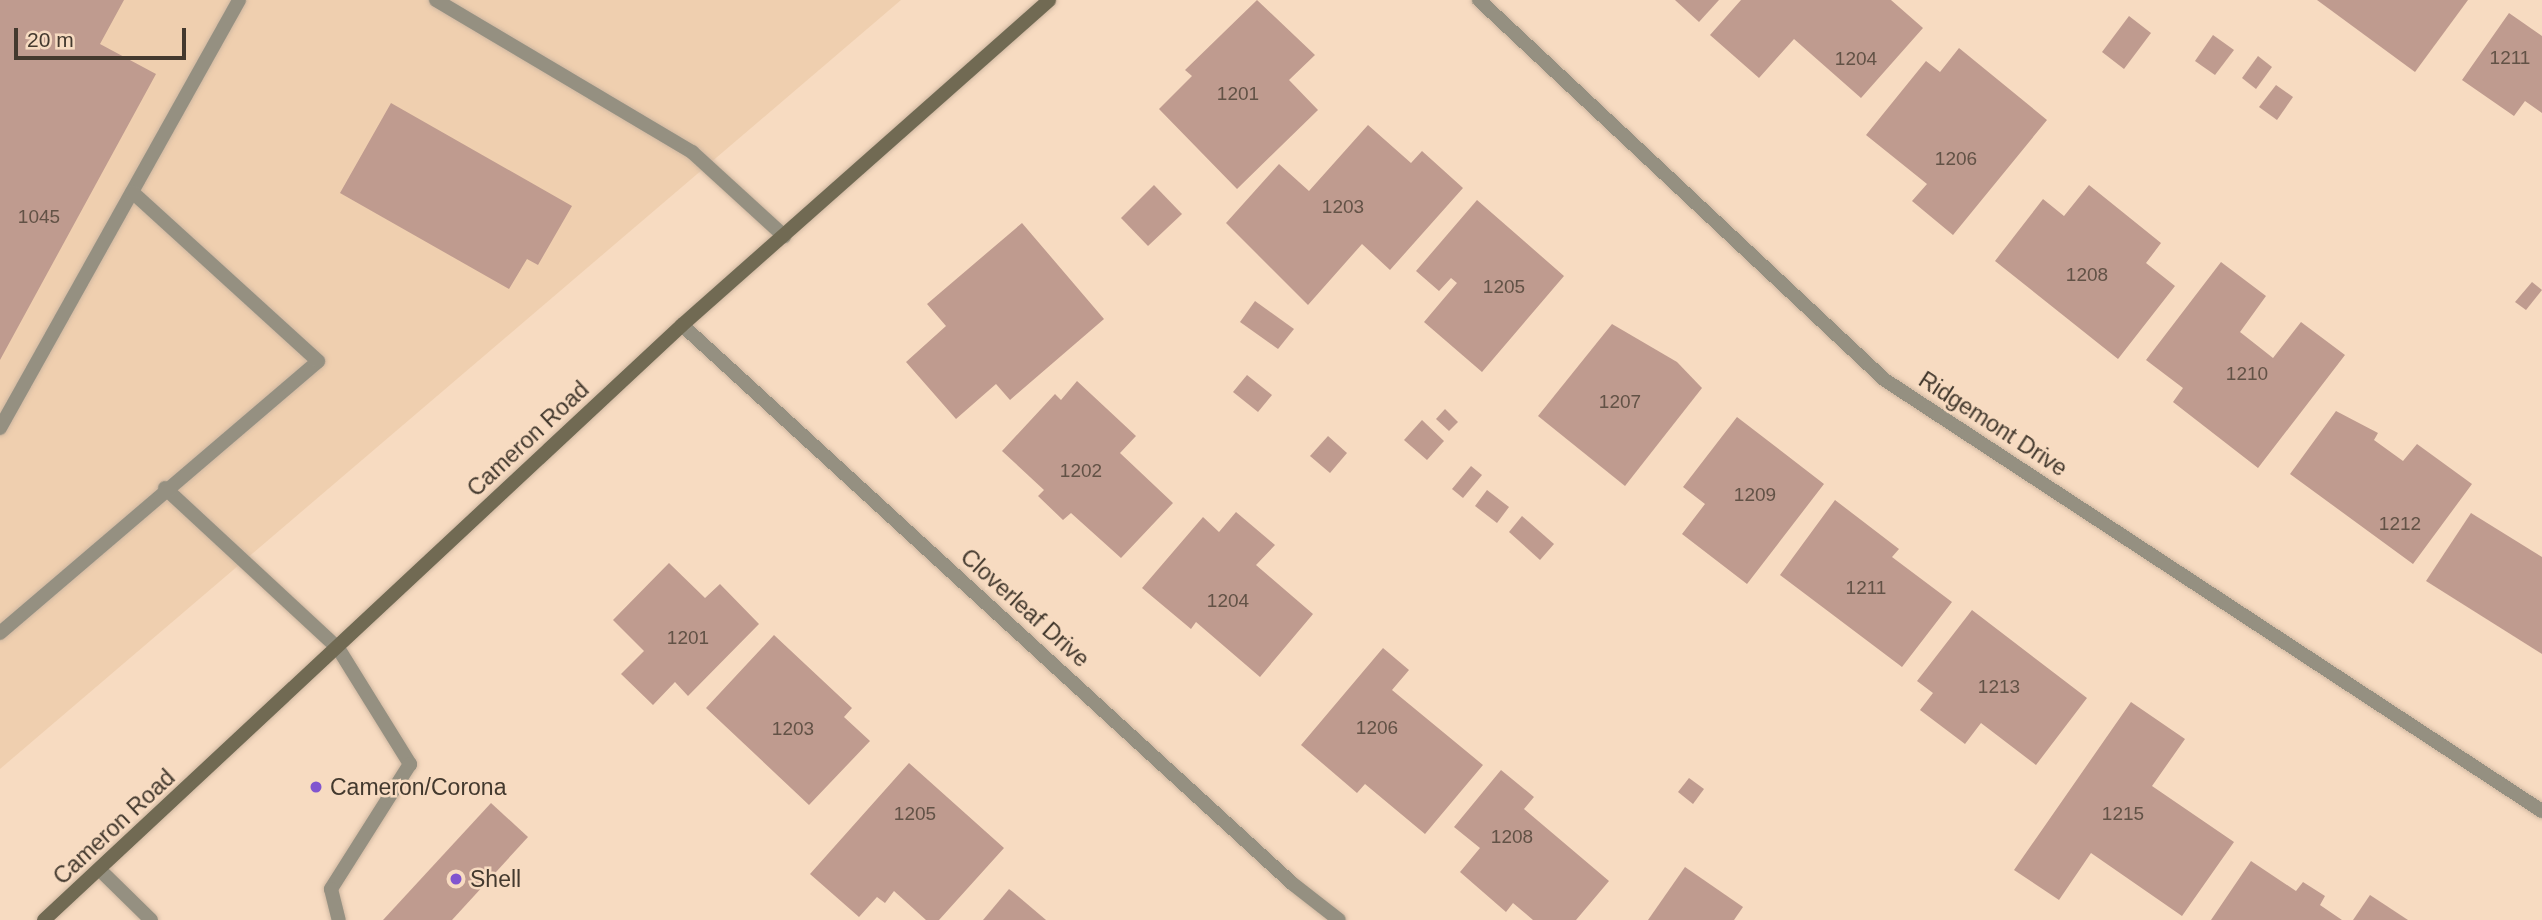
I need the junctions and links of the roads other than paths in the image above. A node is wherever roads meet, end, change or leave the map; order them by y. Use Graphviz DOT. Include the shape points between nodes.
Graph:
graph roads {
  1 [pos="239,0"];
  2 [pos="436,0"];
  3 [pos="1049,0"];
  4 [pos="1479,0"];
  5 [pos="132,192"];
  6 [pos="783,236"];
  7 [pos="682,326"];
  8 [pos="0,428"];
  9 [pos="165,488"];
  10 [pos="0,634"];
  11 [pos="338,648"];
  12 [pos="2542,811"];
  13 [pos="101,872"];
  14 [pos="44,920"];
  15 [pos="151,920"];
  16 [pos="339,920"];
  17 [pos="1339,920"];
  1 -- 5 [label="street"];
  2 -- 6 [label="street" via="692,152"];
  3 -- 6 [label="main road, Cameron Road"];
  4 -- 12 [label="street, Ridgemont Drive" via="1885,380"];
  5 -- 8 [label="street"];
  5 -- 9 [label="street" via="318,361"];
  6 -- 7 [label="main road, Cameron Road"];
  7 -- 11 [label="main road, Cameron Road"];
  7 -- 17 [label="street, Cloverleaf Drive" via="1293,884"];
  9 -- 10 [label="street"];
  9 -- 11 [label="street"];
  11 -- 13 [label="main road, Cameron Road"];
  11 -- 16 [label="street" via="410,764 331,889"];
  13 -- 14 [label="main road, Cameron Road"];
  13 -- 15 [label="street"];
}
